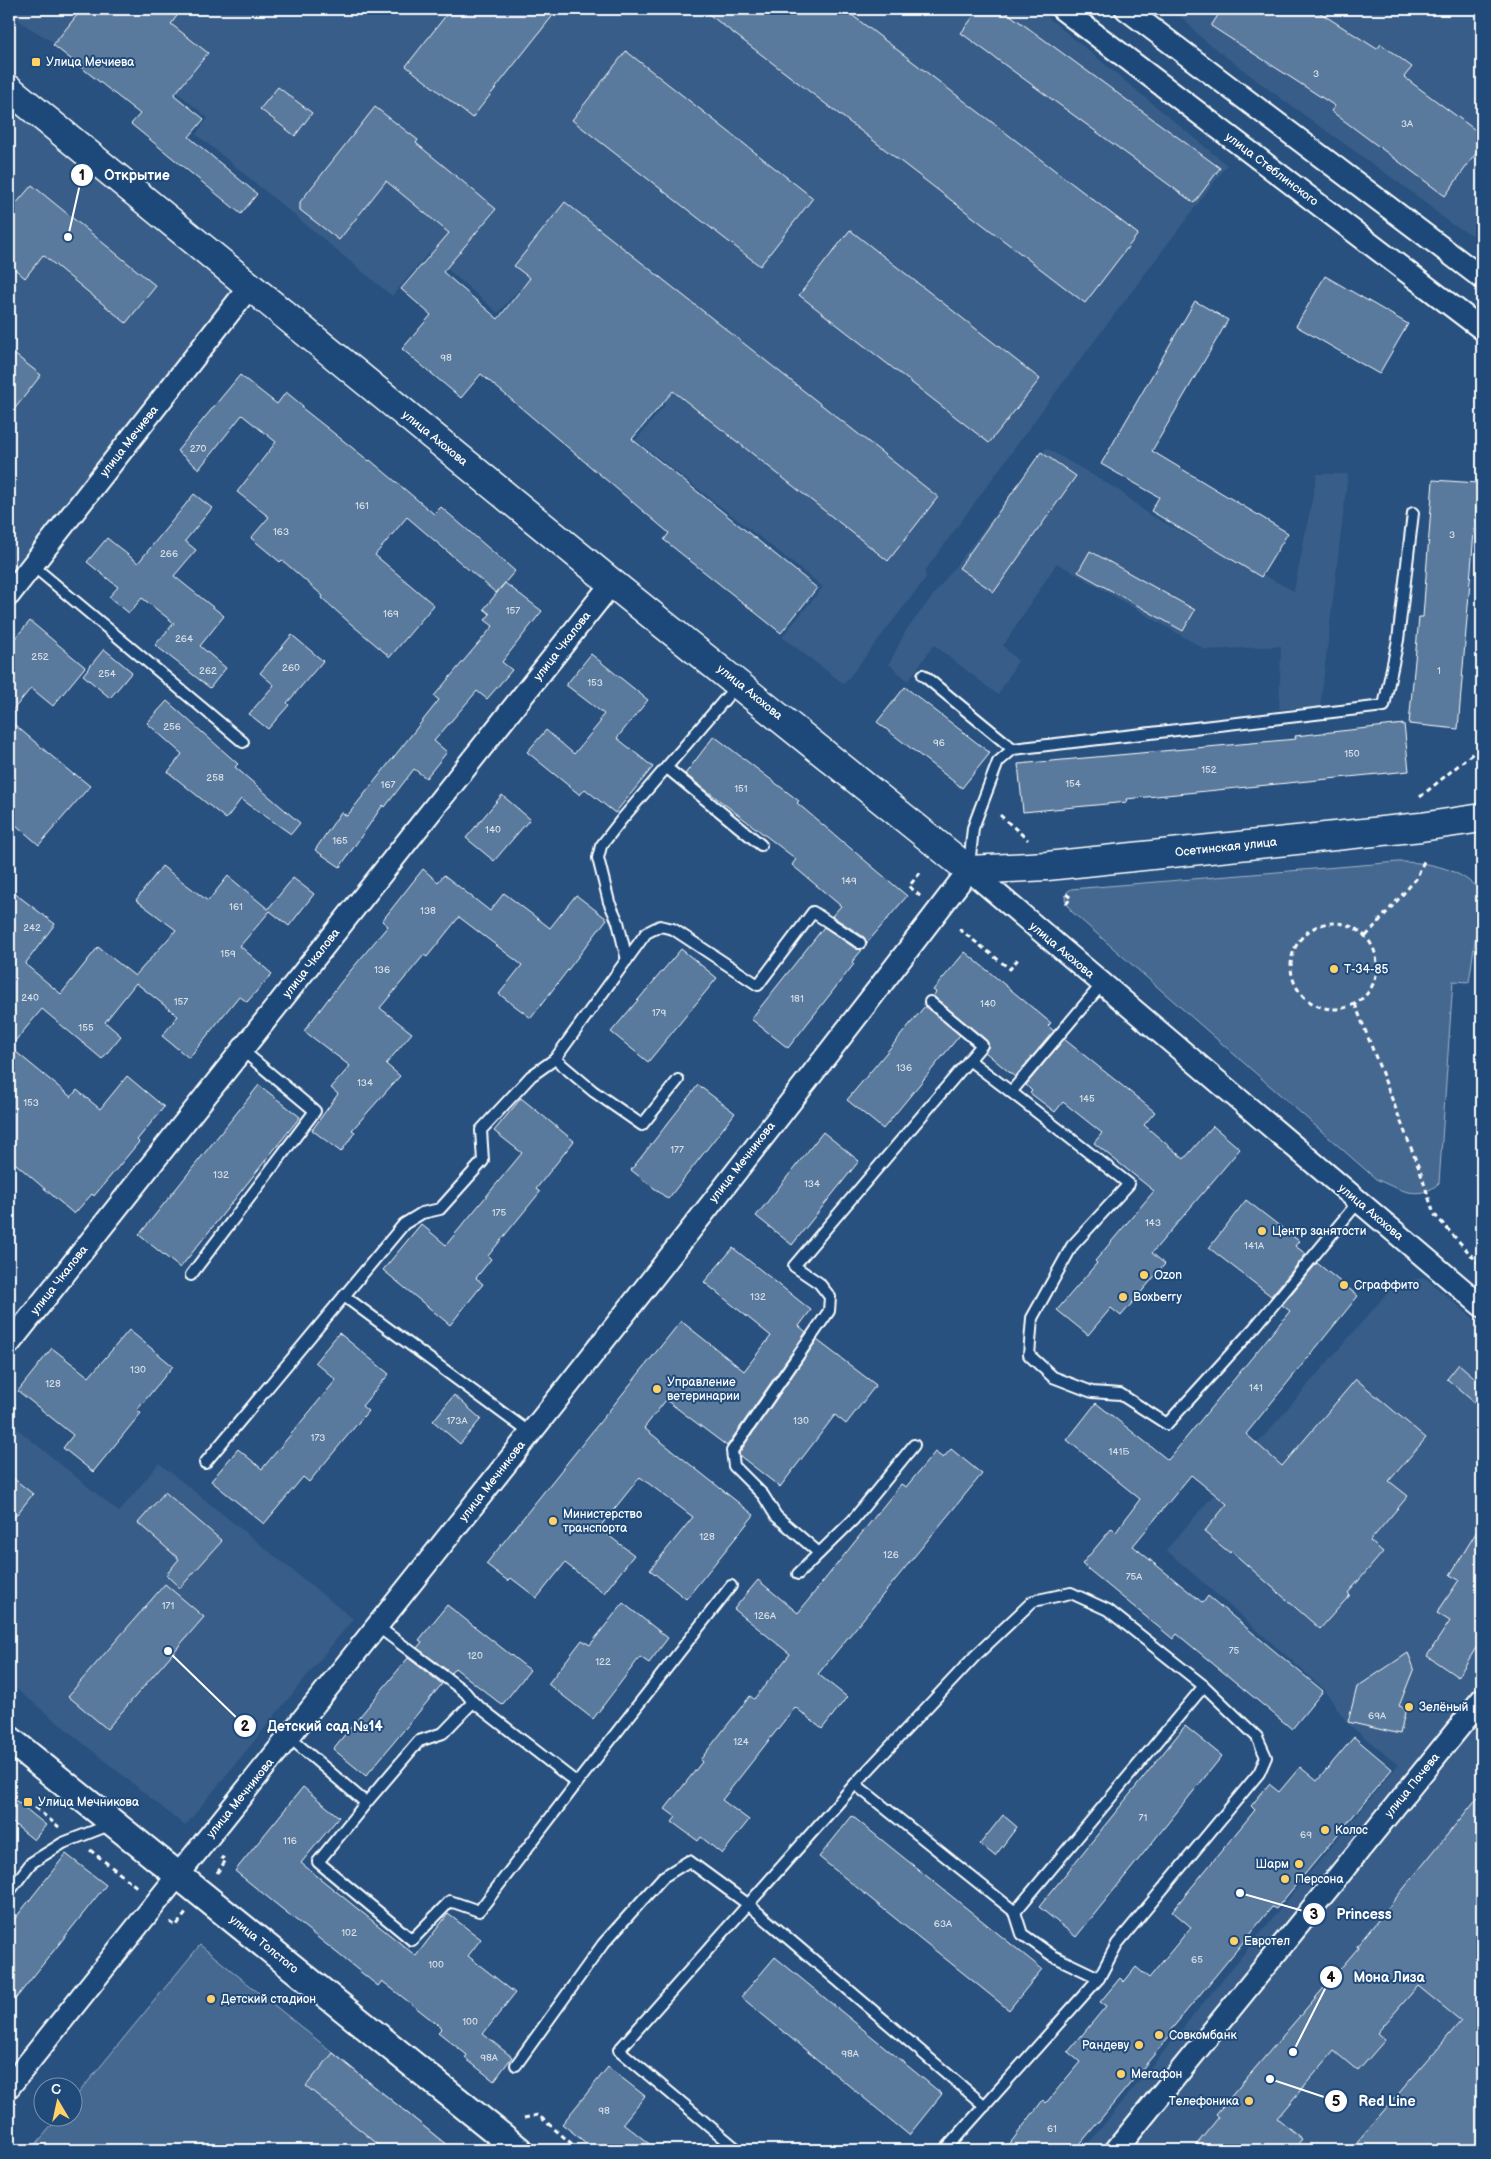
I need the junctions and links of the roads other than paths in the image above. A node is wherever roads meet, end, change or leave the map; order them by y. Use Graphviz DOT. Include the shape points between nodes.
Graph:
graph roads {
  1 [pos="1062,9"];
  2 [pos="1126,9"];
  3 [pos="9,89"];
  4 [pos="1482,278"];
  5 [pos="250,286"];
  6 [pos="1482,329"];
  7 [pos="1413,513"];
  8 [pos="32,564"];
  9 [pos="612,582"];
  10 [pos="9,595"];
  11 [pos="923,675"];
  12 [pos="738,683"];
  13 [pos="243,742"];
  14 [pos="1014,749"];
  15 [pos="667,768"];
  16 [pos="1482,818"];
  17 [pos="761,844"];
  18 [pos="969,870"];
  19 [pos="860,944"];
  20 [pos="627,960"];
  21 [pos="1102,984"];
  22 [pos="930,1002"];
  23 [pos="242,1050"];
  24 [pos="555,1059"];
  25 [pos="969,1060"];
  26 [pos="678,1080"];
  27 [pos="1011,1092"];
  28 [pos="1482,1166"];
  29 [pos="1482,1179"];
  30 [pos="1359,1201"];
  31 [pos="191,1275"];
  32 [pos="344,1296"];
  33 [pos="1482,1306"];
  34 [pos="9,1344"];
  35 [pos="530,1433"];
  36 [pos="914,1445"];
  37 [pos="205,1463"];
  38 [pos="819,1553"];
  39 [pos="798,1574"];
  40 [pos="731,1586"];
  41 [pos="377,1626"];
  42 [pos="1204,1686"];
  43 [pos="1482,1699"];
  44 [pos="473,1702"];
  45 [pos="290,1737"];
  46 [pos="9,1739"];
  47 [pos="577,1783"];
  48 [pos="855,1784"];
  49 [pos="366,1803"];
  50 [pos="114,1823"];
  51 [pos="179,1874"];
  52 [pos="9,1892"];
  53 [pos="749,1905"];
  54 [pos="1015,1912"];
  55 [pos="1100,1978"];
  56 [pos="516,2065"];
  57 [pos="9,2087"];
  58 [pos="985,2106"];
  59 [pos="519,2150"];
  60 [pos="738,2150"];
  61 [pos="945,2150"];
  62 [pos="1116,2150"];
  1 -- 6 [label="street, улица Стеблинского"];
  2 -- 4 [label="street"];
  3 -- 5 [label="main road, улица Ахохова"];
  5 -- 8 [label="street, улица Мечиева"];
  5 -- 9 [label="main road, улица Ахохова"];
  7 -- 14 [label="lane" via="1398,640 1384,706"];
  8 -- 10 [label="street, улица Мечиева"];
  8 -- 13 [label="lane"];
  9 -- 12 [label="main road, улица Ахохова"];
  9 -- 23 [label="street, улица Чкалова"];
  11 -- 14 [label="lane"];
  12 -- 15 [label="lane"];
  12 -- 18 [label="main road, улица Ахохова"];
  14 -- 18 [label="lane" via="998,762 980,809 974,828"];
  15 -- 17 [label="lane"];
  15 -- 20 [label="lane" via="601,846 598,858"];
  16 -- 18 [label="main road, Осетинская улица" via="1047,866"];
  18 -- 21 [label="street, улица Ахохова"];
  18 -- 35 [label="street, улица Мечникова"];
  19 -- 20 [label="lane" via="813,912 758,985 672,929 660,926 646,933"];
  20 -- 24 [label="lane"];
  21 -- 27 [label="lane"];
  21 -- 30 [label="street, улица Ахохова"];
  22 -- 25 [label="lane" via="982,1045"];
  23 -- 31 [label="lane" via="315,1111"];
  23 -- 34 [label="street, улица Чкалова"];
  24 -- 26 [label="lane" via="642,1125"];
  24 -- 32 [label="lane" via="531,1076 481,1130 483,1161 440,1209 422,1213 404,1224"];
  25 -- 27 [label="lane"];
  25 -- 38 [label="lane" via="794,1266 820,1283 830,1297 829,1311 732,1451 734,1466 763,1495 776,1516"];
  27 -- 30 [label="lane" via="1129,1184 1072,1246 1032,1318 1029,1355 1053,1377 1092,1392 1120,1394 1167,1424 1255,1327"];
  28 -- 29 [label="lane"];
  30 -- 33 [label="street, улица Ахохова"];
  32 -- 35 [label="lane"];
  32 -- 37 [label="lane"];
  35 -- 41 [label="street, улица Мечникова"];
  36 -- 38 [label="lane" via="853,1520"];
  38 -- 39 [label="lane"];
  40 -- 47 [label="lane"];
  41 -- 44 [label="lane" via="465,1692"];
  41 -- 45 [label="street, улица Мечникова"];
  42 -- 48 [label="lane" via="1108,1610 1071,1593 1033,1601 974,1656"];
  42 -- 54 [label="lane"];
  42 -- 55 [label="lane" via="1257,1737 1266,1757 1259,1773 1117,1944"];
  43 -- 62 [label="street, улица Пачева"];
  44 -- 47 [label="lane"];
  44 -- 49 [label="lane" via="443,1733 419,1742"];
  45 -- 49 [label="lane"];
  45 -- 51 [label="street, улица Мечникова"];
  46 -- 50 [label="street, улица Толстого"];
  47 -- 49 [label="lane" via="479,1911 450,1901 412,1940 318,1862"];
  48 -- 53 [label="lane"];
  48 -- 54 [label="lane"];
  50 -- 51 [label="street, улица Толстого"];
  50 -- 52 [label="lane" via="63,1843 31,1863"];
  51 -- 57 [label="street, улица Мечникова"];
  51 -- 59 [label="street, улица Толстого"];
  53 -- 56 [label="lane" via="688,1861 663,1877 603,1944"];
  53 -- 58 [label="lane"];
  53 -- 60 [label="lane" via="619,2050"];
  54 -- 55 [label="lane" via="1022,1934 1053,1956"];
  55 -- 58 [label="lane"];
  58 -- 61 [label="lane"];
}
